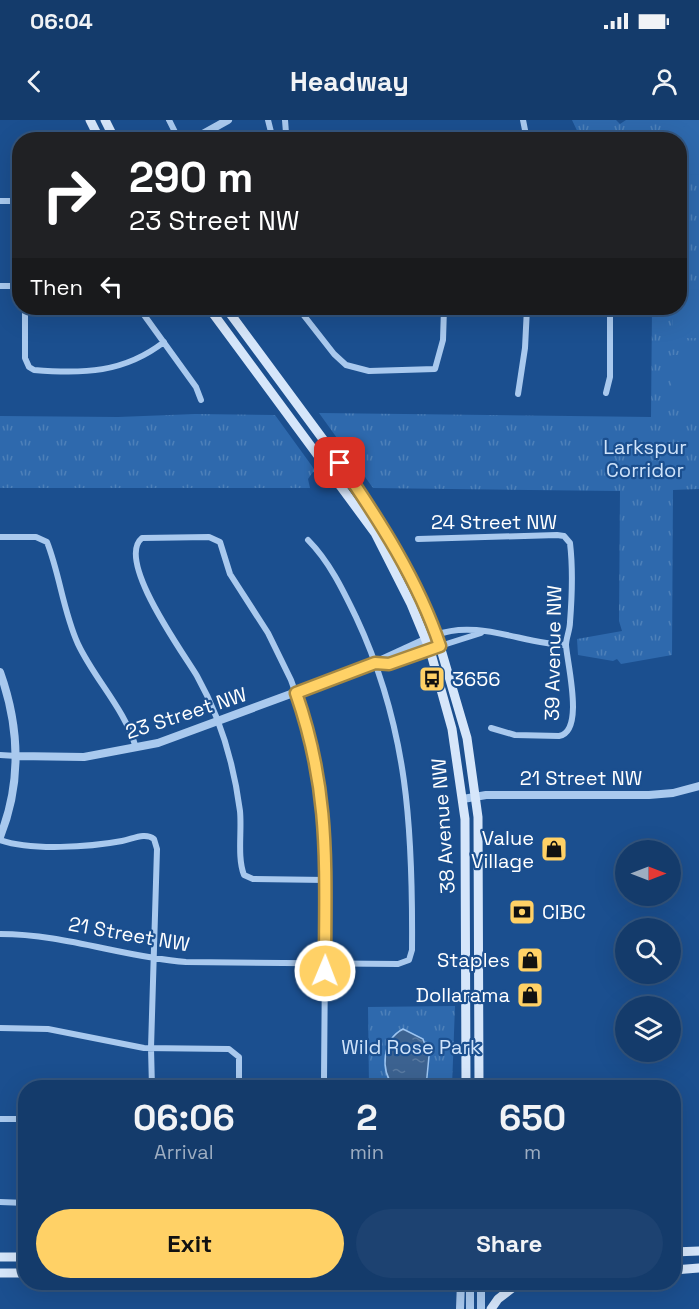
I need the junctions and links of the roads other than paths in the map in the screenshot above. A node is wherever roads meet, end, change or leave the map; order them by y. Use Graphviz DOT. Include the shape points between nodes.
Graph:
graph roads {
  1 [pos="228,120"];
  2 [pos="206,132"];
  3 [pos="25,315"];
  4 [pos="144,315"];
  5 [pos="215,315"];
  6 [pos="231,315"];
  7 [pos="303,315"];
  8 [pos="444,315"];
  9 [pos="527,315"];
  10 [pos="610,315"];
  11 [pos="164,342"];
  12 [pos="606,393"];
  13 [pos="518,394"];
  14 [pos="201,400"];
  15 [pos="0,537"];
  16 [pos="418,539"];
  17 [pos="308,540"];
  18 [pos="569,540"];
  19 [pos="482,632"];
  20 [pos="436,635"];
  21 [pos="426,639"];
  22 [pos="566,645"];
  23 [pos="440,646"];
  24 [pos="430,650"];
  25 [pos="375,663"];
  26 [pos="0,672"];
  27 [pos="296,693"];
  28 [pos="217,721"];
  29 [pos="491,728"];
  30 [pos="136,748"];
  31 [pos="0,755"];
  32 [pos="17,756"];
  33 [pos="699,786"];
  34 [pos="476,797"];
  35 [pos="463,799"];
  36 [pos="4,815"];
  37 [pos="0,839"];
  38 [pos="326,880"];
  39 [pos="0,934"];
  40 [pos="155,958"];
  41 [pos="325,963"];
  42 [pos="0,1028"];
  43 [pos="151,1048"];
  44 [pos="153,1080"];
  45 [pos="239,1080"];
  46 [pos="323,1080"];
  47 [pos="466,1080"];
  48 [pos="479,1080"];
  49 [pos="0,1119"];
  50 [pos="18,1119"];
  51 [pos="0,1202"];
  52 [pos="18,1203"];
  53 [pos="699,1251"];
  54 [pos="681,1252"];
  55 [pos="0,1257"];
  56 [pos="18,1257"];
  57 [pos="699,1268"];
  58 [pos="681,1269"];
  59 [pos="0,1273"];
  60 [pos="18,1273"];
  61 [pos="461,1290"];
  62 [pos="470,1290"];
  63 [pos="481,1290"];
  64 [pos="510,1290"];
  65 [pos="460,1309"];
  66 [pos="470,1309"];
  67 [pos="481,1309"];
  68 [pos="491,1309"];
  1 -- 2 [label="street"];
  3 -- 11 [label="street" via="25,358 29,367 39,370 114,368 141,358"];
  4 -- 11 [label="street"];
  5 -- 21 [label="main road, 38 Avenue NW" via="365,519"];
  6 -- 20 [label="main road, 38 Avenue NW" via="363,496 395,548"];
  7 -- 8 [label="street" via="346,365 369,371 435,369 443,340"];
  9 -- 13 [label="street"];
  10 -- 12 [label="street" via="610,377"];
  11 -- 14 [label="street"];
  15 -- 30 [label="street" via="36,537 47,542 78,644 124,718"];
  16 -- 18 [label="street, 24 Street NW" via="557,535"];
  17 -- 25 [label="street, 21 Street NW" via="320,551 343,591"];
  18 -- 22 [label="street, 39 Avenue NW" via="570,618"];
  19 -- 20 [label="street, 23 Street NW" via="464,628"];
  19 -- 22 [label="street, 23 Street NW"];
  19 -- 23 [label="street, 23 Street NW"];
  20 -- 21 [label="street, 23 Street NW"];
  20 -- 23 [label="main road, 38 Avenue NW"];
  21 -- 24 [label="main road, 38 Avenue NW"];
  21 -- 25 [label="street, 23 Street NW"];
  22 -- 29 [label="street, 39 Avenue NW" via="572,682 569,730 562,735 522,735"];
  23 -- 24 [label="street, 23 Street NW"];
  23 -- 34 [label="main road, 38 Avenue NW" via="467,738"];
  24 -- 25 [label="street, 23 Street NW" via="389,664"];
  24 -- 35 [label="main road, 38 Avenue NW" via="452,729"];
  25 -- 27 [label="street, 23 Street NW"];
  25 -- 41 [label="street, 21 Street NW" via="396,729 406,787 412,864 411,955 402,964"];
  26 -- 32 [label="street" via="14,720"];
  27 -- 28 [label="street, 23 Street NW"];
  27 -- 28 [label="street" via="268,633 230,574 219,542 209,537 142,538 136,549 148,594 166,631 197,677"];
  27 -- 38 [label="street" via="321,783"];
  28 -- 30 [label="street, 23 Street NW"];
  28 -- 38 [label="street" via="238,797 244,875 253,879"];
  30 -- 32 [label="street, 23 Street NW" via="84,757"];
  31 -- 32 [label="street, 23 Street NW"];
  32 -- 36 [label="street" via="16,778"];
  33 -- 34 [label="street, 21 Street NW" via="650,795"];
  34 -- 35 [label="street, 21 Street NW"];
  34 -- 48 [label="main road, 38 Avenue NW" via="480,856"];
  35 -- 47 [label="main road, 38 Avenue NW" via="467,878"];
  36 -- 37 [label="street"];
  37 -- 40 [label="street" via="19,844 85,844 152,837 157,849"];
  38 -- 41 [label="street"];
  39 -- 40 [label="street, 21 Street NW" via="63,938"];
  40 -- 41 [label="street, 21 Street NW" via="186,962"];
  40 -- 43 [label="street"];
  41 -- 46 [label="street"];
  42 -- 43 [label="street" via="48,1029"];
  43 -- 44 [label="street"];
  43 -- 45 [label="street" via="236,1051"];
  49 -- 50 [label="street"];
  51 -- 52 [label="street"];
  53 -- 54 [label="main road"];
  55 -- 56 [label="main road"];
  57 -- 58 [label="main road"];
  59 -- 60 [label="main road"];
  61 -- 65 [label="street"];
  62 -- 66 [label="street"];
  63 -- 67 [label="street"];
  64 -- 68 [label="main road"];
}
